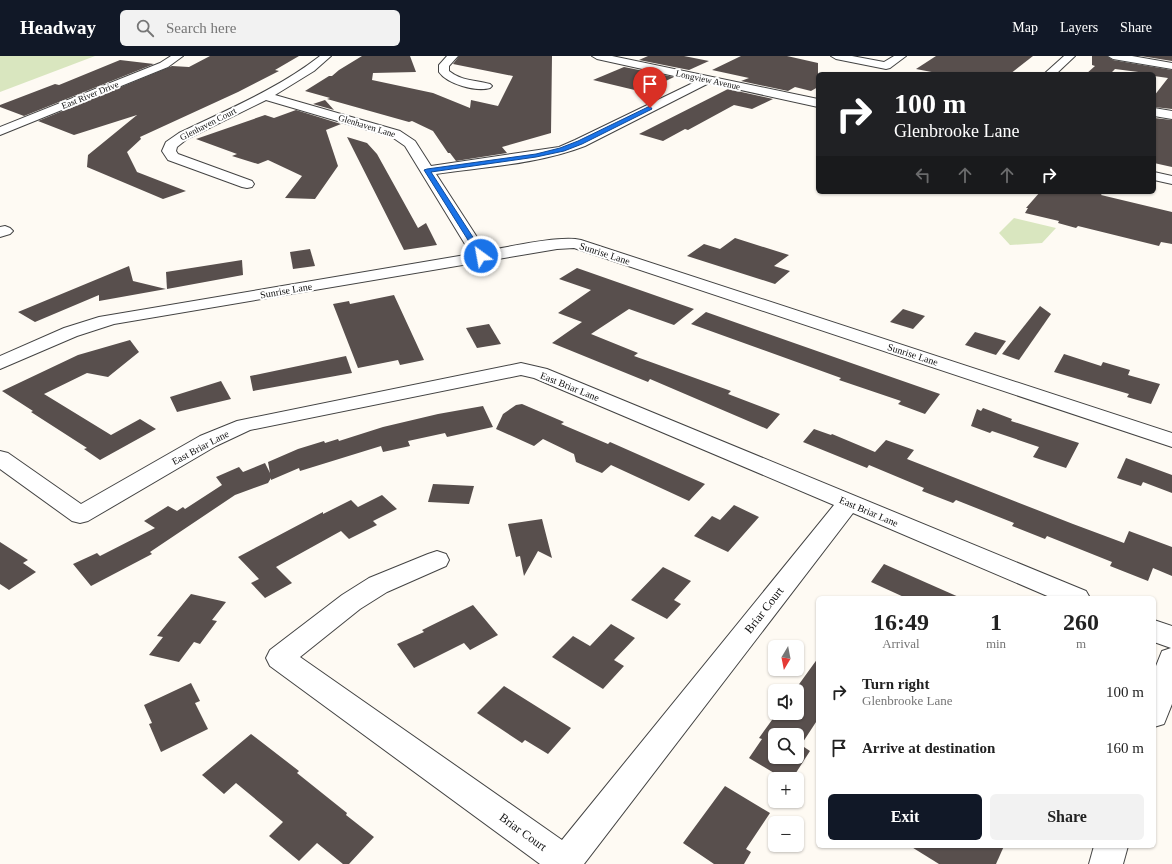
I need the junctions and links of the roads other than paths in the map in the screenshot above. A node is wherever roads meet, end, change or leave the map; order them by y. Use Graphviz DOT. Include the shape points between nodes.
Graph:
graph roads {
  1 [pos="178,56"];
  2 [pos="326,56"];
  3 [pos="454,56"];
  4 [pos="597,56"];
  5 [pos="836,56"];
  6 [pos="901,56"];
  7 [pos="1070,56"];
  8 [pos="1113,56"];
  9 [pos="1172,66"];
  10 [pos="1051,72"];
  11 [pos="707,80"];
  12 [pos="486,86"];
  13 [pos="265,96"];
  14 [pos="816,104"];
  15 [pos="1156,112"];
  16 [pos="1172,115"];
  17 [pos="0,131"];
  18 [pos="427,170"];
  19 [pos="1156,176"];
  20 [pos="1172,180"];
  21 [pos="247,184"];
  22 [pos="481,256"];
  23 [pos="0,363"];
  24 [pos="1172,440"];
  25 [pos="0,458"];
  26 [pos="850,503"];
  27 [pos="437,560"];
  28 [pos="1072,596"];
  29 [pos="1156,631"];
  30 [pos="1172,638"];
  31 [pos="1172,659"];
  32 [pos="1156,709"];
  33 [pos="1110,848"];
  34 [pos="1106,864"];
  1 -- 17 [label="street, East River Drive" via="141,74"];
  2 -- 13 [label="street" via="310,69"];
  3 -- 12 [label="street" via="444,65 444,72 447,75 458,81"];
  4 -- 11 [label="street, Longview Avenue"];
  5 -- 6 [label="street" via="886,66"];
  7 -- 10 [label="street"];
  8 -- 9 [label="street"];
  11 -- 14 [label="street, Longview Avenue"];
  11 -- 18 [label="street" via="562,150"];
  13 -- 18 [label="street, Glenhaven Lane" via="402,137"];
  13 -- 21 [label="street, Glenhaven Court" via="180,138 171,145 169,151 173,157"];
  15 -- 16 [label="street"];
  18 -- 22 [label="street, Glenhaven Lane"];
  19 -- 20 [label="street"];
  22 -- 23 [label="street, Sunrise Lane" via="102,321 67,333"];
  22 -- 24 [label="street, Sunrise Lane" via="557,244 582,245"];
  25 -- 26 [label="street, East Briar Lane" via="80,515 208,441 238,427 521,369 540,372"];
  26 -- 27 [label="street, Briar Court" via="564,862 280,658 351,602 378,585"];
  26 -- 28 [label="street, East Briar Lane"];
  29 -- 30 [label="street"];
  31 -- 32 [label="street"];
  33 -- 34 [label="street"];
}
